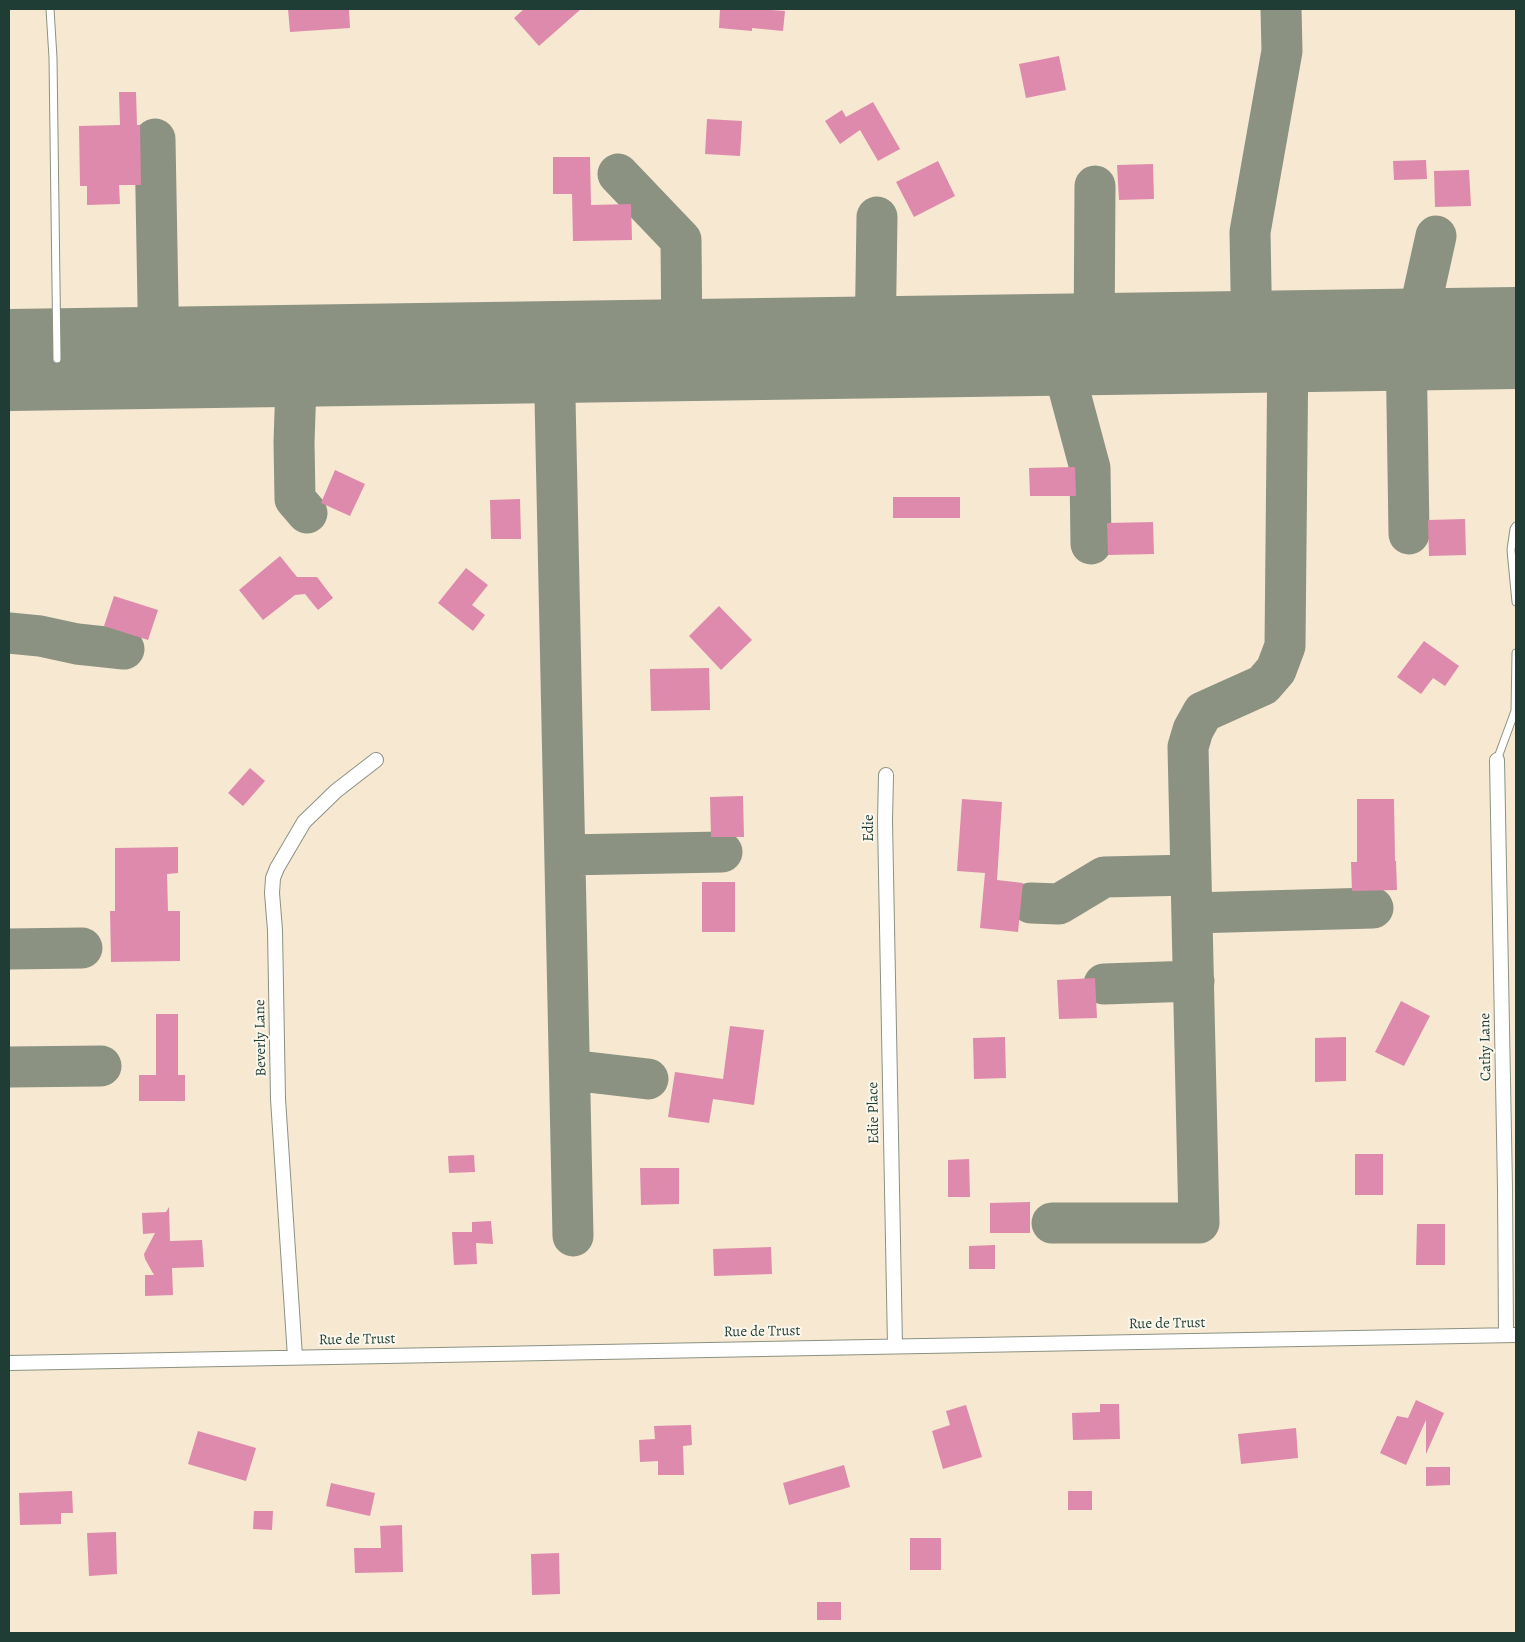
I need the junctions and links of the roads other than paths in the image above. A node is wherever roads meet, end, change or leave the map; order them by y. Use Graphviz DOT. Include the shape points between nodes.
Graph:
graph roads {
  1 [pos="50,9"];
  2 [pos="58,360"];
  3 [pos="1516,526"];
  4 [pos="1516,602"];
  5 [pos="1516,653"];
  6 [pos="376,760"];
  7 [pos="1498,760"];
  8 [pos="886,775"];
  9 [pos="886,880"];
  10 [pos="1511,1335"];
  11 [pos="895,1346"];
  12 [pos="295,1357"];
  13 [pos="9,1363"];
  1 -- 2 [label="lane"];
  3 -- 4 [label="lane" via="1511,550"];
  5 -- 7 [label="lane" via="1515,711"];
  6 -- 12 [label="street, Beverly Lane" via="336,791 304,822 273,878 278,1099"];
  7 -- 10 [label="street, Cathy Lane"];
  8 -- 9 [label="street, Edie"];
  9 -- 11 [label="street, Edie Place"];
  10 -- 11 [label="street, Rue de Trust"];
  11 -- 12 [label="street, Rue de Trust"];
  12 -- 13 [label="street, Rue de Trust"];
}
